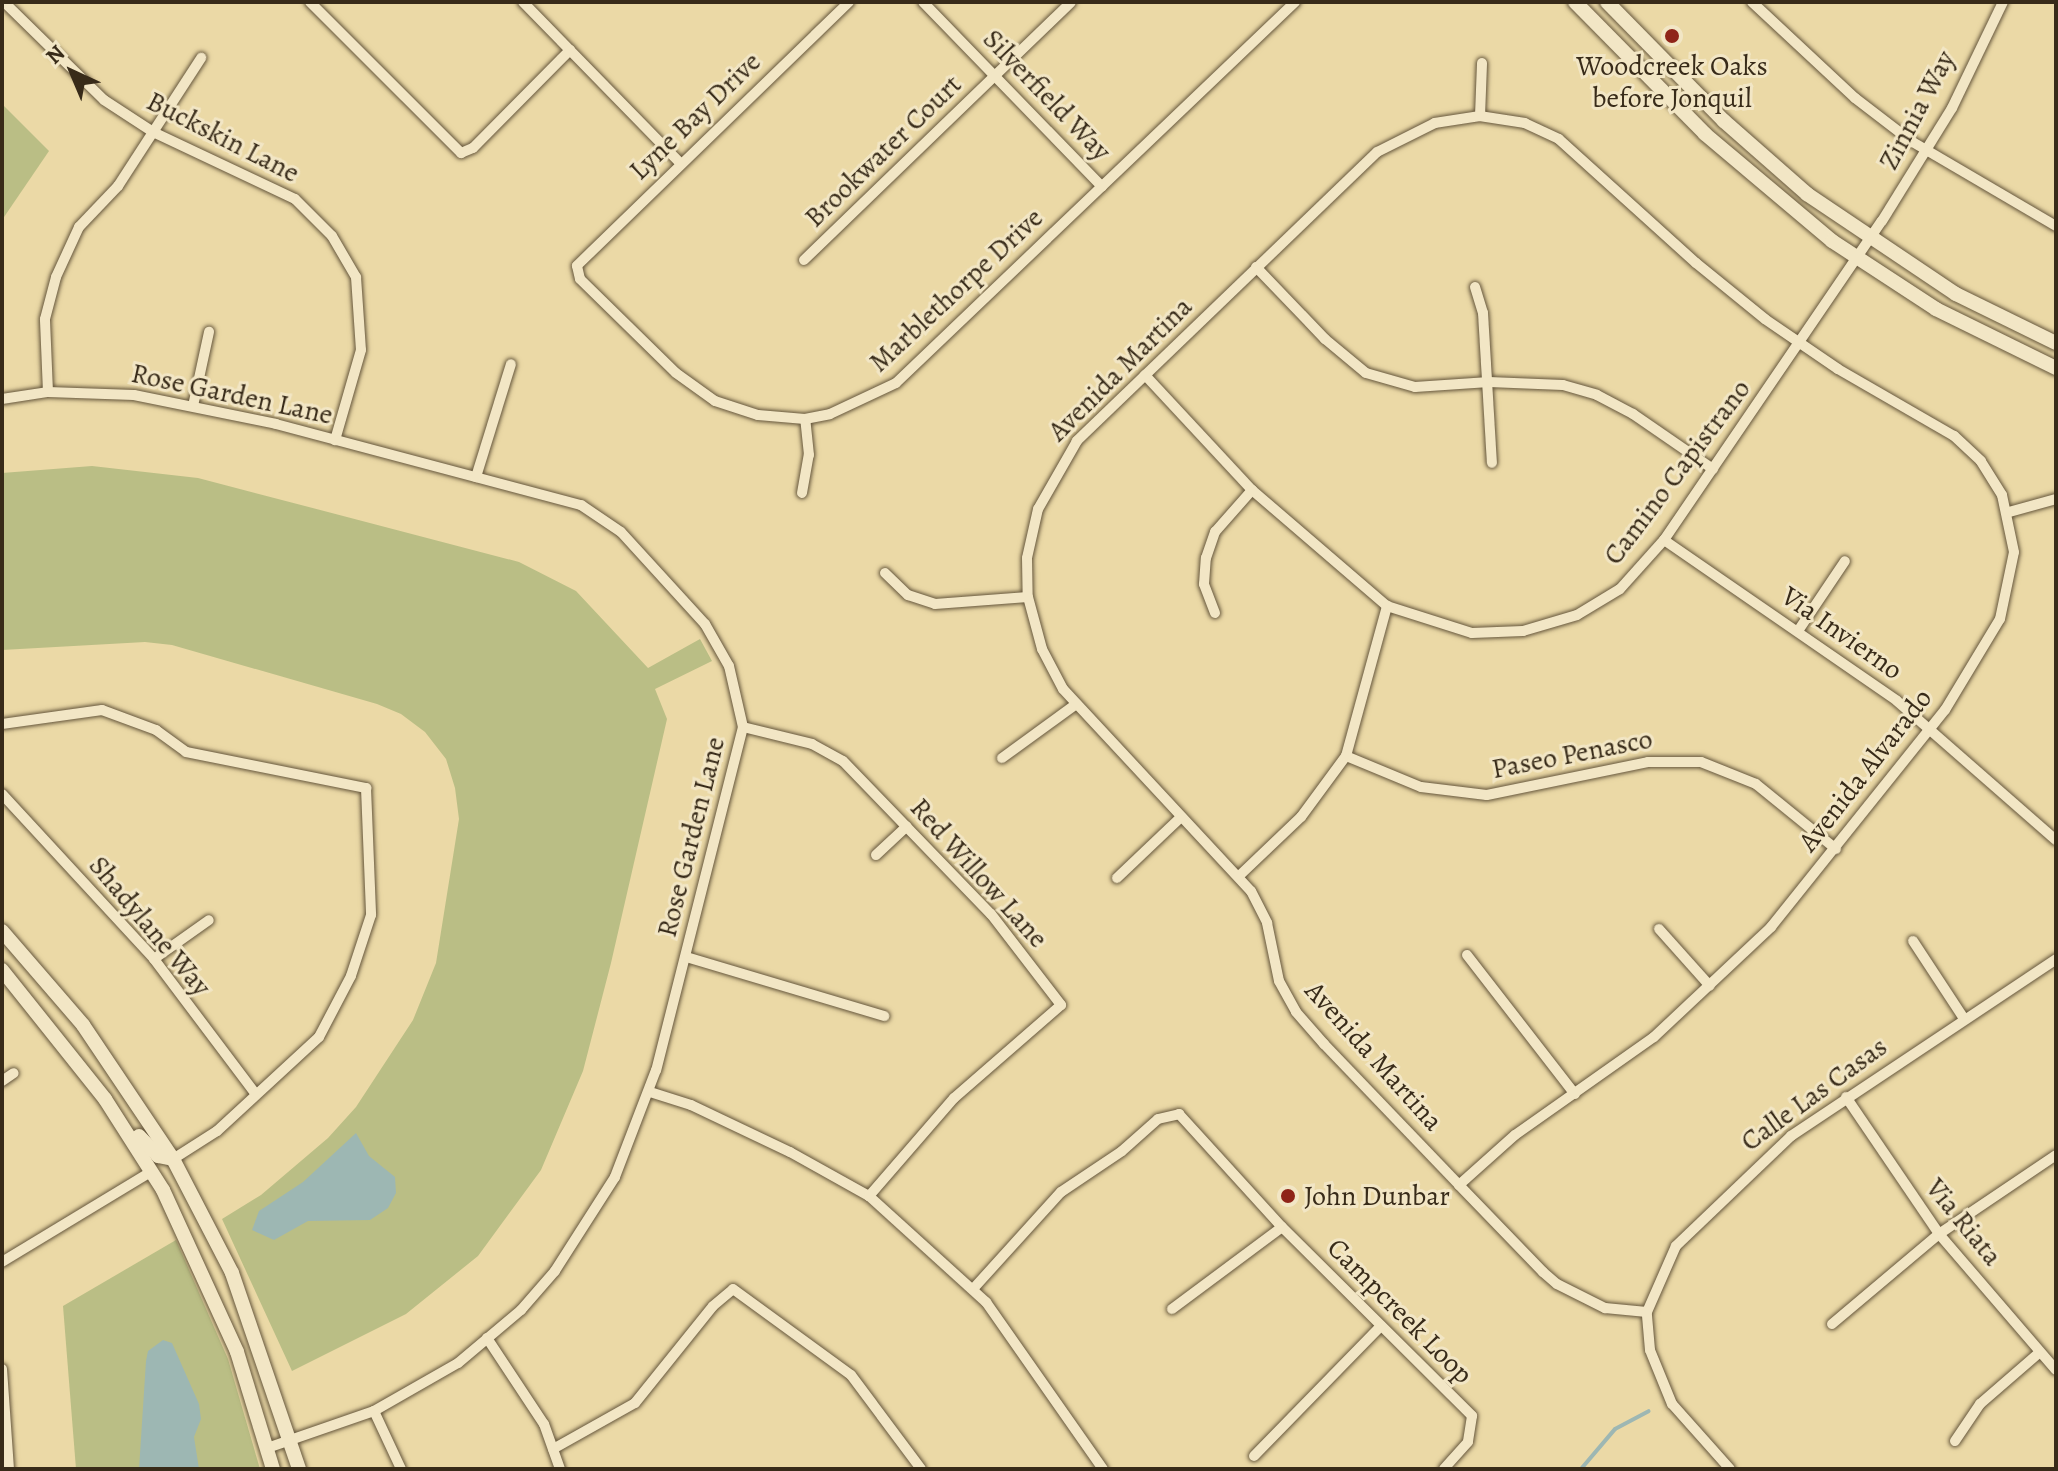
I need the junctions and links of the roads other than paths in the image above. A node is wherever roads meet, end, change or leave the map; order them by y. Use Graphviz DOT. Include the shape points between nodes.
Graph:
graph roads {
  1 [pos="5,2"];
  2 [pos="310,2"];
  3 [pos="523,2"];
  4 [pos="849,2"];
  5 [pos="923,2"];
  6 [pos="1071,2"];
  7 [pos="1295,2"];
  8 [pos="1575,2"];
  9 [pos="1607,2"];
  10 [pos="1752,2"];
  11 [pos="2003,2"];
  12 [pos="570,50"];
  13 [pos="201,58"];
  14 [pos="1482,63"];
  15 [pos="995,76"];
  16 [pos="1480,116"];
  17 [pos="153,132"];
  18 [pos="1926,151"];
  19 [pos="680,163"];
  20 [pos="1102,187"];
  21 [pos="2056,226"];
  22 [pos="1870,239"];
  23 [pos="1857,259"];
  24 [pos="804,260"];
  25 [pos="577,266"];
  26 [pos="1256,267"];
  27 [pos="1475,287"];
  28 [pos="209,332"];
  29 [pos="1800,343"];
  30 [pos="2056,343"];
  31 [pos="511,364"];
  32 [pos="2056,368"];
  33 [pos="1145,375"];
  34 [pos="1489,382"];
  35 [pos="48,392"];
  36 [pos="2,399"];
  37 [pos="193,406"];
  38 [pos="805,419"];
  39 [pos="335,440"];
  40 [pos="1492,463"];
  41 [pos="1713,469"];
  42 [pos="476,477"];
  43 [pos="1252,490"];
  44 [pos="802,493"];
  45 [pos="2056,499"];
  46 [pos="2009,512"];
  47 [pos="1664,540"];
  48 [pos="1845,561"];
  49 [pos="885,573"];
  50 [pos="1028,597"];
  51 [pos="1387,606"];
  52 [pos="1215,613"];
  53 [pos="1798,631"];
  54 [pos="1075,705"];
  55 [pos="2,724"];
  56 [pos="743,727"];
  57 [pos="1930,731"];
  58 [pos="1346,756"];
  59 [pos="1002,758"];
  60 [pos="2,794"];
  61 [pos="1181,817"];
  62 [pos="907,826"];
  63 [pos="2056,840"];
  64 [pos="1836,849"];
  65 [pos="876,855"];
  66 [pos="1239,876"];
  67 [pos="1117,878"];
  68 [pos="209,920"];
  69 [pos="1659,929"];
  70 [pos="2,931"];
  71 [pos="1913,941"];
  72 [pos="1467,955"];
  73 [pos="686,957"];
  74 [pos="154,959"];
  75 [pos="2056,959"];
  76 [pos="2,970"];
  77 [pos="1710,986"];
  78 [pos="884,1016"];
  79 [pos="1963,1017"];
  80 [pos="79,1063"];
  81 [pos="14,1073"];
  82 [pos="2,1081"];
  83 [pos="650,1092"];
  84 [pos="255,1093"];
  85 [pos="1575,1094"];
  86 [pos="1846,1097"];
  87 [pos="2056,1155"];
  88 [pos="173,1159"];
  89 [pos="152,1171"];
  90 [pos="1459,1185"];
  91 [pos="869,1196"];
  92 [pos="1282,1227"];
  93 [pos="1939,1234"];
  94 [pos="2,1262"];
  95 [pos="973,1289"];
  96 [pos="1172,1309"];
  97 [pos="1647,1312"];
  98 [pos="1832,1324"];
  99 [pos="1381,1326"];
  100 [pos="487,1338"];
  101 [pos="2040,1352"];
  102 [pos="2,1369"];
  103 [pos="2056,1370"];
  104 [pos="374,1411"];
  105 [pos="291,1441"];
  106 [pos="1955,1441"];
  107 [pos="267,1448"];
  108 [pos="553,1449"];
  109 [pos="1254,1456"];
  110 [pos="9,1469"];
  111 [pos="273,1469"];
  112 [pos="299,1469"];
  113 [pos="401,1469"];
  114 [pos="560,1469"];
  115 [pos="921,1469"];
  116 [pos="1103,1469"];
  117 [pos="1444,1469"];
  118 [pos="1730,1469"];
  1 -- 17 [label="street, Buckskin Lane" via="104,100"];
  2 -- 12 [label="street" via="461,153 473,148"];
  3 -- 12 [label="street"];
  4 -- 19 [label="street, Lyne Bay Drive"];
  5 -- 15 [label="street, Silverfield Way"];
  6 -- 15 [label="street, Brookwater Court"];
  7 -- 20 [label="street, Marblethorpe Drive"];
  8 -- 23 [label="street" via="1705,134 1772,195"];
  9 -- 22 [label="street" via="1724,121 1807,194"];
  10 -- 18 [label="street" via="1855,98"];
  11 -- 18 [label="street, Zinnia Way"];
  12 -- 19 [label="street"];
  13 -- 17 [label="street"];
  14 -- 16 [label="street"];
  15 -- 20 [label="street, Silverfield Way"];
  15 -- 24 [label="street, Brookwater Court"];
  16 -- 26 [label="street, Avenida Martina" via="1435,123 1385,147"];
  16 -- 29 [label="street, Avenida Martina" via="1525,123 1569,146 1696,263"];
  17 -- 35 [label="street" via="118,186 79,227 56,277 45,319"];
  17 -- 39 [label="street, Buckskin Lane" via="295,199 340,250 356,277 361,350"];
  18 -- 21 [label="street"];
  18 -- 22 [label="street, Zinnia Way"];
  19 -- 25 [label="street, Lyne Bay Drive"];
  20 -- 38 [label="street, Marblethorpe Drive" via="896,383 854,406"];
  22 -- 23 [label="street, Zinnia Way"];
  22 -- 30 [label="street" via="2006,322"];
  23 -- 29 [label="street, Camino Capistrano"];
  23 -- 32 [label="street" via="1936,309"];
  25 -- 38 [label="street, Marblethorpe Drive" via="580,279 695,388 735,408"];
  26 -- 33 [label="street, Avenida Martina"];
  26 -- 34 [label="street" via="1366,373 1415,387"];
  27 -- 34 [label="street" via="1483,313"];
  28 -- 37 [label="street"];
  29 -- 41 [label="street, Camino Capistrano"];
  29 -- 46 [label="street, Avenida Alvarado" via="1954,436 1992,477"];
  31 -- 42 [label="street"];
  33 -- 43 [label="street, Camino Capistrano"];
  33 -- 50 [label="street, Avenida Martina" via="1077,441 1049,483 1031,533"];
  34 -- 40 [label="street"];
  34 -- 41 [label="street" via="1563,385 1597,395"];
  35 -- 36 [label="street, Rose Garden Lane"];
  35 -- 37 [label="street, Rose Garden Lane" via="134,395"];
  37 -- 39 [label="street, Rose Garden Lane"];
  38 -- 44 [label="street" via="809,455"];
  39 -- 42 [label="street, Rose Garden Lane"];
  41 -- 47 [label="street, Camino Capistrano"];
  42 -- 56 [label="street, Rose Garden Lane" via="581,505 621,532 705,624 729,666"];
  43 -- 51 [label="street, Camino Capistrano"];
  43 -- 52 [label="street" via="1215,532 1206,558 1204,584"];
  45 -- 46 [label="street"];
  46 -- 57 [label="street, Avenida Alvarado" via="2013,576 2000,619"];
  47 -- 51 [label="street, Camino Capistrano" via="1620,589 1550,625 1472,633"];
  47 -- 53 [label="street, Via Invierno"];
  48 -- 53 [label="street"];
  49 -- 50 [label="street" via="908,595 935,604"];
  50 -- 54 [label="street, Avenida Martina" via="1042,649"];
  51 -- 58 [label="street"];
  53 -- 57 [label="street, Via Invierno"];
  54 -- 59 [label="street"];
  54 -- 61 [label="street, Avenida Martina"];
  55 -- 84 [label="street" via="102,710 156,730 186,752 366,788 371,915 351,976 319,1037"];
  56 -- 62 [label="street, Red Willow Lane" via="812,744 843,761"];
  56 -- 73 [label="street, Rose Garden Lane"];
  57 -- 63 [label="street, Via Invierno"];
  57 -- 64 [label="street, Avenida Alvarado"];
  58 -- 64 [label="street, Paseo Penasco" via="1421,787 1487,795 1648,762 1701,762 1756,784"];
  58 -- 66 [label="street" via="1301,817"];
  60 -- 74 [label="street, Shadylane Way"];
  61 -- 66 [label="street, Avenida Martina"];
  61 -- 67 [label="street"];
  62 -- 65 [label="street"];
  62 -- 91 [label="street, Red Willow Lane" via="991,914 1061,1005 954,1098"];
  64 -- 77 [label="street, Avenida Alvarado" via="1762,937"];
  66 -- 90 [label="street, Avenida Martina" via="1260,907 1279,981 1296,1012"];
  68 -- 74 [label="street"];
  69 -- 77 [label="street"];
  70 -- 88 [label="street" via="83,1025"];
  71 -- 79 [label="street"];
  72 -- 85 [label="street"];
  73 -- 78 [label="street"];
  73 -- 83 [label="street, Rose Garden Lane"];
  74 -- 84 [label="street, Shadylane Way"];
  75 -- 79 [label="street, Calle Las Casas"];
  76 -- 80 [label="street"];
  77 -- 85 [label="street, Avenida Alvarado" via="1654,1037"];
  79 -- 86 [label="street, Calle Las Casas"];
  80 -- 88 [label="street" via="97,1073 146,1147"];
  80 -- 89 [label="street"];
  81 -- 82 [label="street"];
  83 -- 91 [label="street" via="691,1105 790,1152"];
  83 -- 100 [label="street, Rose Garden Lane" via="615,1177 555,1271"];
  84 -- 88 [label="street" via="217,1131"];
  85 -- 90 [label="street, Avenida Alvarado" via="1515,1135"];
  86 -- 93 [label="street, Via Riata"];
  86 -- 97 [label="street, Calle Las Casas" via="1768,1154 1691,1227 1668,1260"];
  87 -- 93 [label="street"];
  88 -- 105 [label="street" via="232,1273"];
  89 -- 94 [label="street"];
  89 -- 107 [label="street" via="209,1284"];
  90 -- 97 [label="street, Avenida Martina" via="1573,1295 1605,1308"];
  91 -- 95 [label="street"];
  92 -- 95 [label="street, Campcreek Loop" via="1179,1114 1158,1119 1061,1192"];
  92 -- 96 [label="street"];
  92 -- 99 [label="street, Campcreek Loop"];
  93 -- 98 [label="street"];
  93 -- 101 [label="street, Via Riata"];
  95 -- 116 [label="street"];
  97 -- 118 [label="street" via="1650,1350 1662,1386"];
  99 -- 109 [label="street"];
  99 -- 117 [label="street, Campcreek Loop" via="1472,1416 1468,1442"];
  100 -- 104 [label="street, Rose Garden Lane" via="458,1363"];
  100 -- 108 [label="street" via="544,1424"];
  101 -- 103 [label="street, Via Riata"];
  101 -- 106 [label="street" via="1980,1404"];
  102 -- 110 [label="street"];
  104 -- 105 [label="street, Rose Garden Lane"];
  104 -- 113 [label="street"];
  105 -- 107 [label="street, Rose Garden Lane"];
  105 -- 112 [label="street"];
  107 -- 111 [label="street"];
  108 -- 114 [label="street"];
  108 -- 115 [label="street" via="635,1403 733,1289 851,1375"];
}
